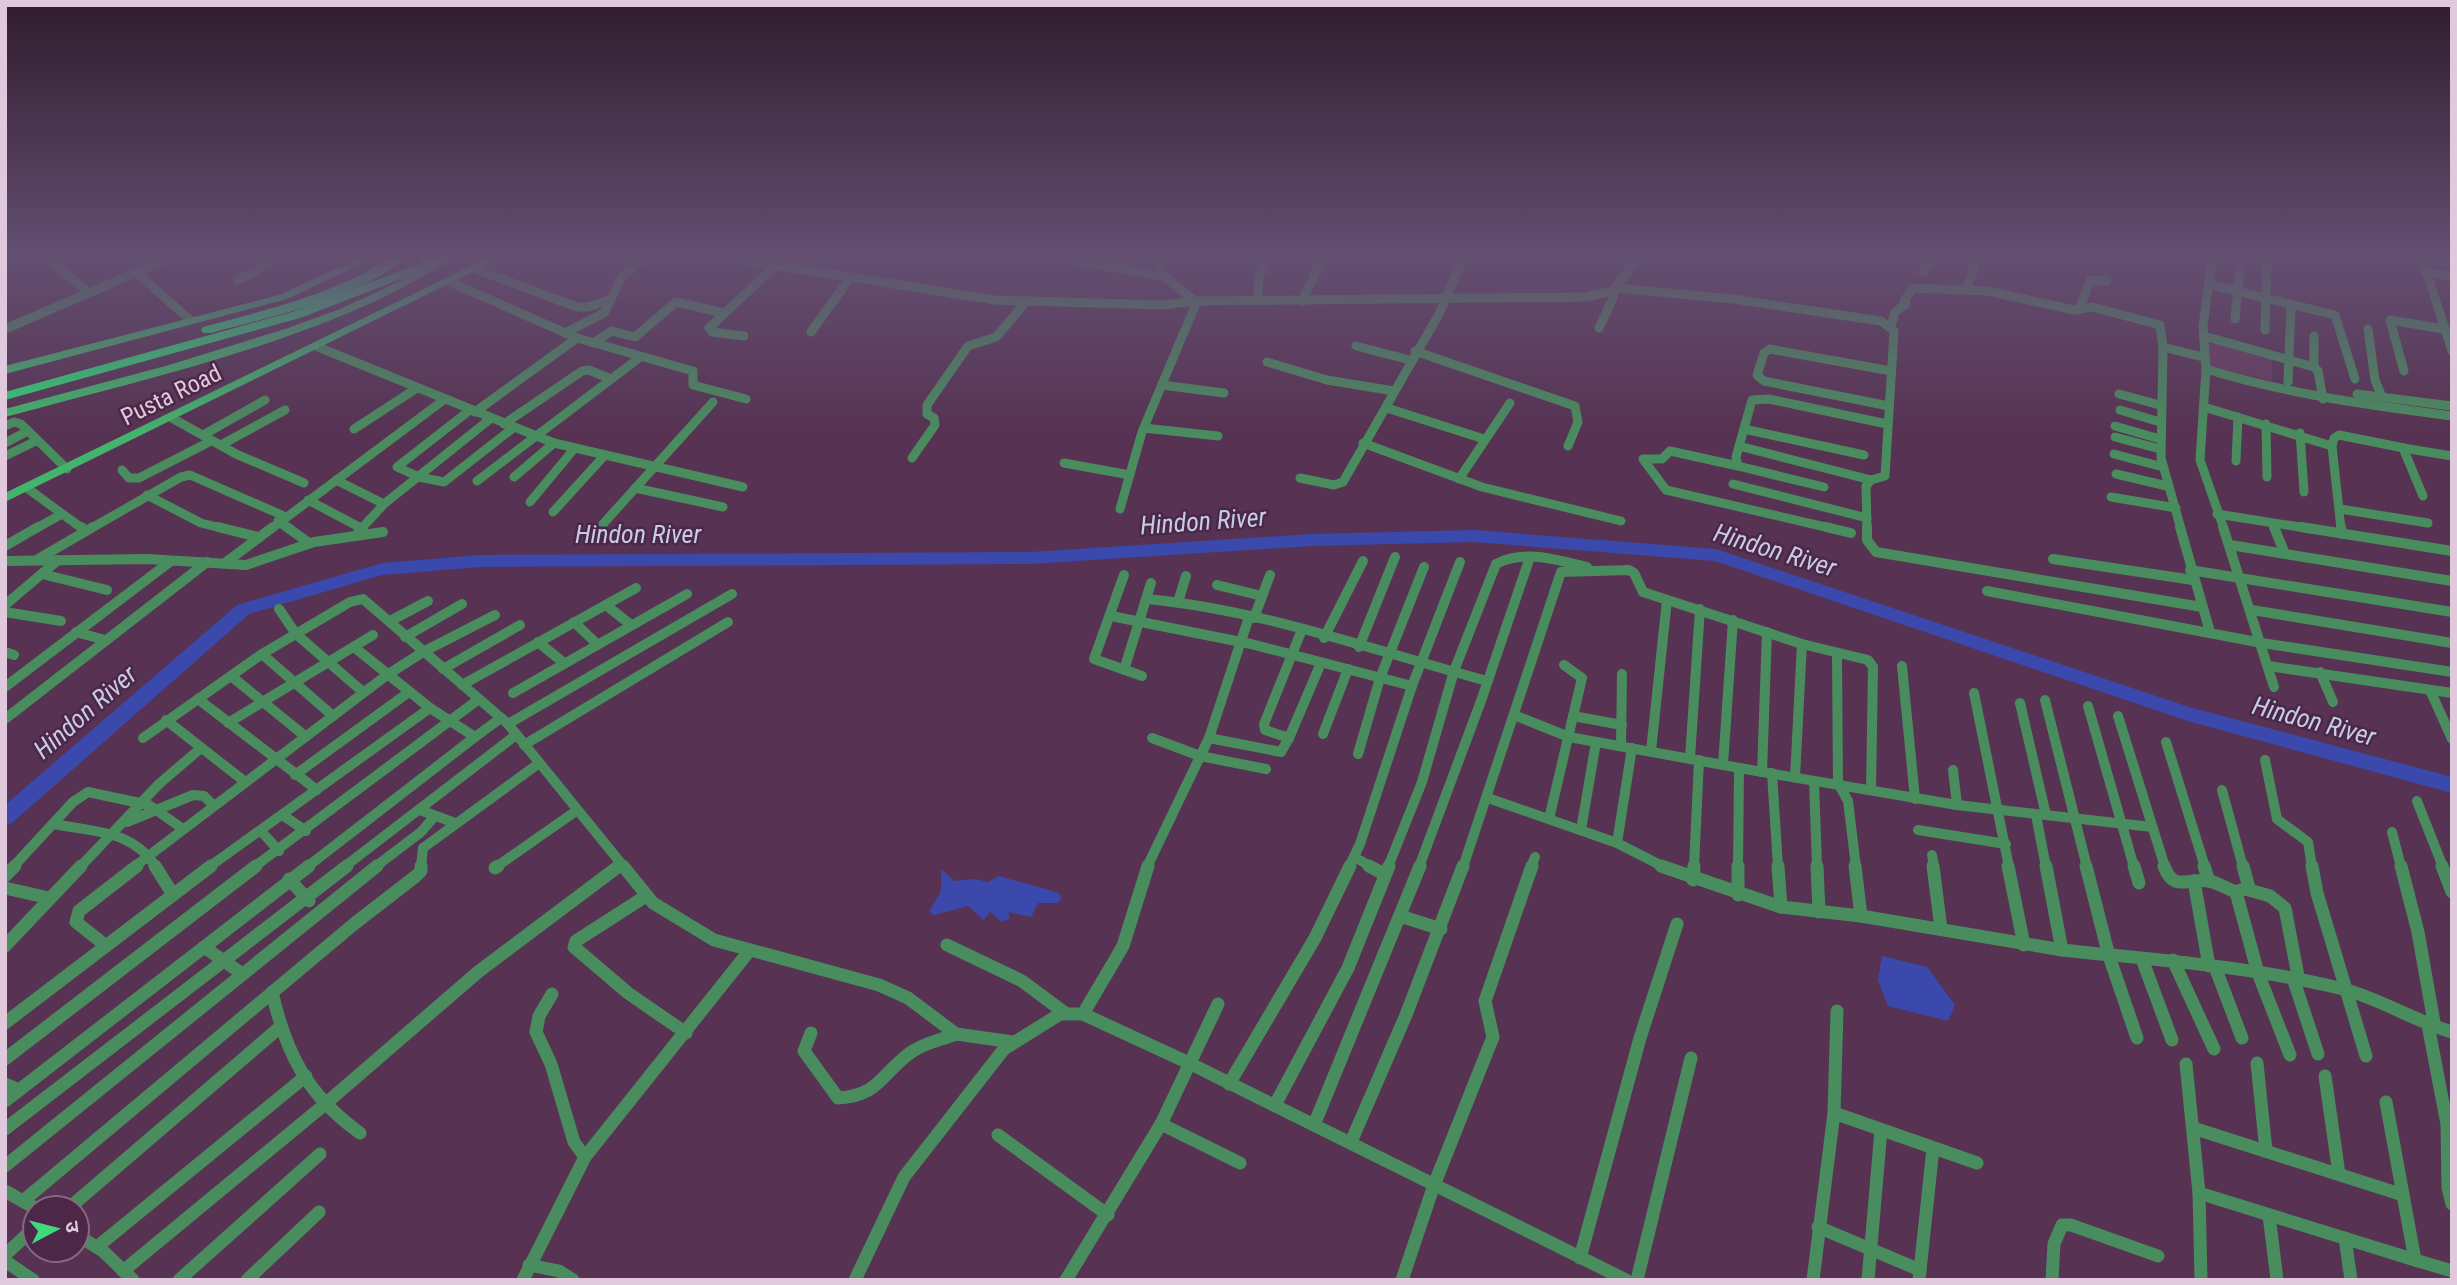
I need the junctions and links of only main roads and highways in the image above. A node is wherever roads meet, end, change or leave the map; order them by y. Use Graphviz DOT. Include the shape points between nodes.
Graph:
graph roads {
  1 [pos="243,314"];
  2 [pos="299,314"];
  3 [pos="5,385"];
  4 [pos="5,396"];
  1 -- 3 [label="main road"];
  2 -- 4 [label="main road"];
}
